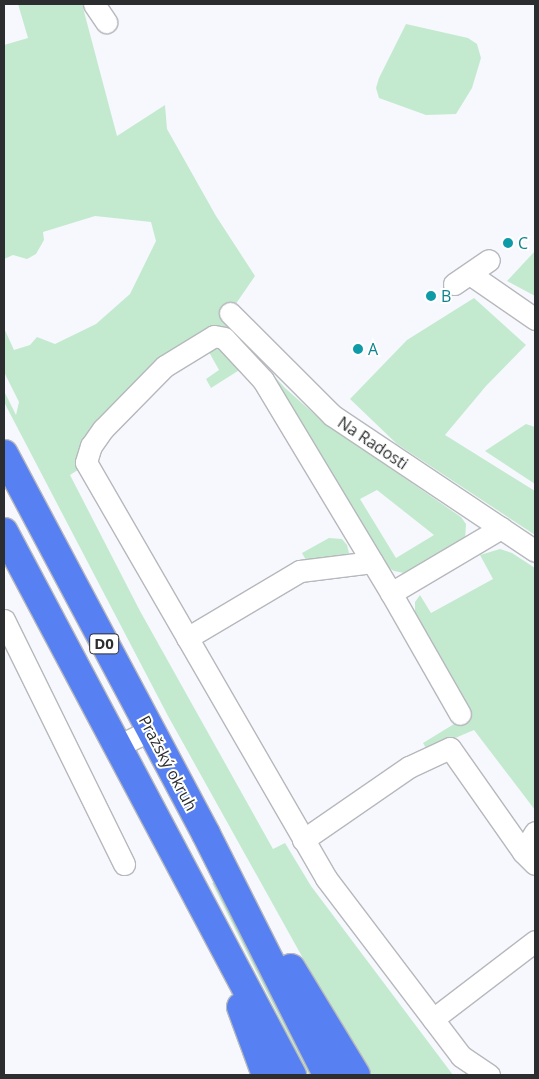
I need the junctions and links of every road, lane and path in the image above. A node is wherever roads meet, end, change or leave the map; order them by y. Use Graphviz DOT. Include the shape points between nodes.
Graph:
graph roads {
  1 [pos="90,5"];
  2 [pos="106,22"];
  3 [pos="489,260"];
  4 [pos="230,313"];
  5 [pos="535,318"];
  6 [pos="4,454"];
  7 [pos="501,528"];
  8 [pos="4,532"];
  9 [pos="535,551"];
  10 [pos="372,562"];
  11 [pos="391,593"];
  12 [pos="4,620"];
  13 [pos="186,638"];
  14 [pos="460,714"];
  15 [pos="151,730"];
  16 [pos="118,746"];
  17 [pos="535,832"];
  18 [pos="206,834"];
  19 [pos="304,840"];
  20 [pos="529,858"];
  21 [pos="124,864"];
  22 [pos="204,907"];
  23 [pos="535,941"];
  24 [pos="433,1019"];
  25 [pos="266,1075"];
  26 [pos="292,1075"];
  27 [pos="326,1075"];
  28 [pos="356,1075"];
  29 [pos="489,1075"];
  1 -- 2 [label="street"];
  3 -- 5 [label="street" via="462,279"];
  4 -- 7 [label="street, Na Radosti" via="332,415"];
  6 -- 15 [label="highway, Pražský okruh / D0"];
  7 -- 9 [label="street, Na Radosti"];
  7 -- 11 [label="street"];
  8 -- 16 [label="highway, D0"];
  10 -- 11 [label="street"];
  10 -- 13 [label="street" via="300,571"];
  10 -- 13 [label="street" via="263,380 224,338 214,336 204,340 165,366 103,429 91,446 86,462"];
  11 -- 14 [label="street"];
  12 -- 21 [label="street"];
  13 -- 19 [label="street"];
  15 -- 16 [label="street"];
  15 -- 18 [label="highway, Pražský okruh / D0"];
  16 -- 22 [label="highway, D0"];
  17 -- 20 [label="street"];
  18 -- 27 [label="highway, Pražský okruh / D0"];
  18 -- 28 [label="highway"];
  19 -- 20 [label="street" via="409,767 450,748"];
  19 -- 24 [label="street" via="326,878"];
  22 -- 25 [label="highway"];
  22 -- 26 [label="highway, D0"];
  23 -- 24 [label="street"];
  24 -- 29 [label="street" via="461,1056"];
}
